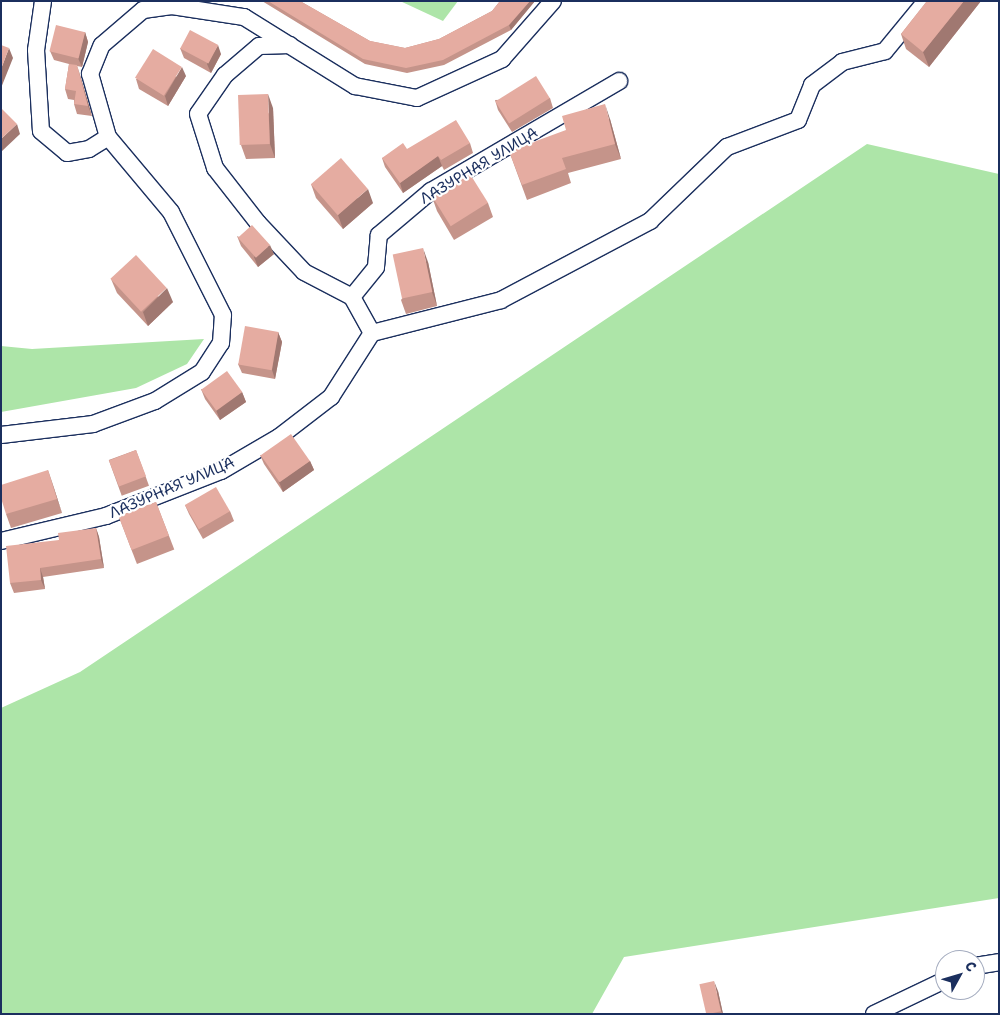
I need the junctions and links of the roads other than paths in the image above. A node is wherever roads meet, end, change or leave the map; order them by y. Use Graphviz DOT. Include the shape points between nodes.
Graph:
graph roads {
  1 [pos="43,1"];
  2 [pos="553,1"];
  3 [pos="926,1"];
  4 [pos="290,45"];
  5 [pos="619,81"];
  6 [pos="108,137"];
  7 [pos="352,297"];
  8 [pos="372,333"];
  9 [pos="1,435"];
  10 [pos="1,541"];
  11 [pos="999,962"];
  12 [pos="985,964"];
  13 [pos="935,985"];
  14 [pos="874,1014"];
  1 -- 6 [label="street" via="36,50 40,131 67,153 89,149"];
  2 -- 4 [label="street" via="502,59 417,98 355,86"];
  3 -- 8 [label="street" via="885,51 842,62 812,85 798,120 727,147 650,221 501,300"];
  4 -- 6 [label="street" via="244,16 172,6 143,10 102,45 90,74"];
  4 -- 7 [label="street" via="259,46 225,75 198,114 216,168 258,223 304,272"];
  5 -- 7 [label="street, ЛАЗУРНАЯ УЛИЦА" via="431,191 379,235 376,267"];
  6 -- 9 [label="street" via="171,212 223,315 221,343 202,372 154,401 93,424"];
  7 -- 8 [label="street"];
  8 -- 10 [label="street, ЛАЗУРНАЯ УЛИЦА" via="330,397 280,437 221,471 106,516"];
  11 -- 12 [label="street"];
  13 -- 14 [label="street"];
}
